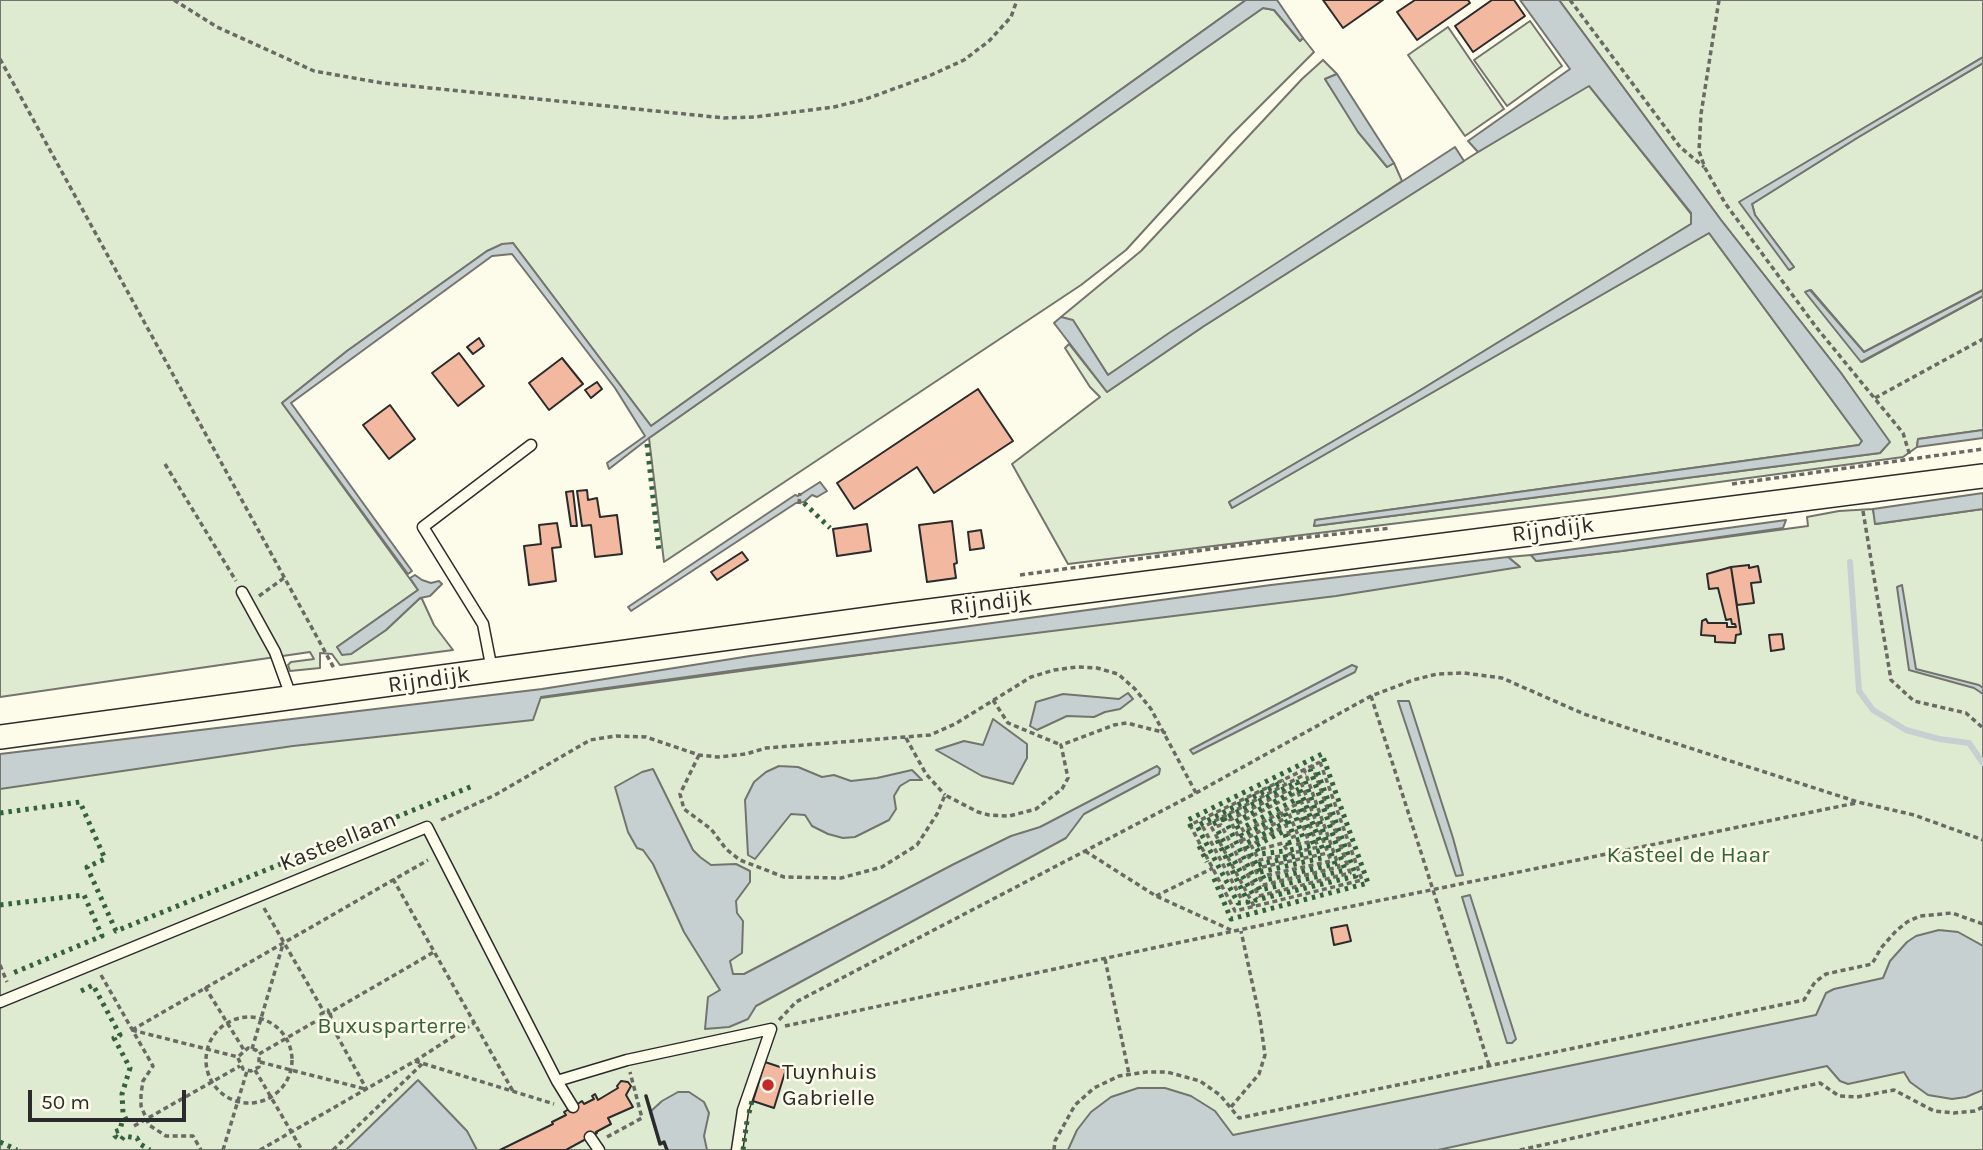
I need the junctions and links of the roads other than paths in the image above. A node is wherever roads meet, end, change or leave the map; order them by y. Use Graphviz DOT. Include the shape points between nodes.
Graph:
graph roads {
  1 [pos="531,445"];
  2 [pos="1983,476"];
  3 [pos="242,592"];
  4 [pos="492,671"];
  5 [pos="292,699"];
  6 [pos="0,737"];
  7 [pos="0,1002"];
  8 [pos="557,1081"];
  9 [pos="573,1107"];
  10 [pos="737,1150"];
  1 -- 4 [label="lane" via="423,527 483,624"];
  2 -- 4 [label="street, Rijndijk"];
  3 -- 5 [label="lane" via="275,652"];
  4 -- 5 [label="street, Rijndijk"];
  5 -- 6 [label="street, Rijndijk"];
  7 -- 8 [label="lane, Kasteellaan" via="426,827"];
  8 -- 9 [label="lane, Kasteellaan"];
  8 -- 10 [label="lane" via="627,1060 771,1029 743,1110"];
}
